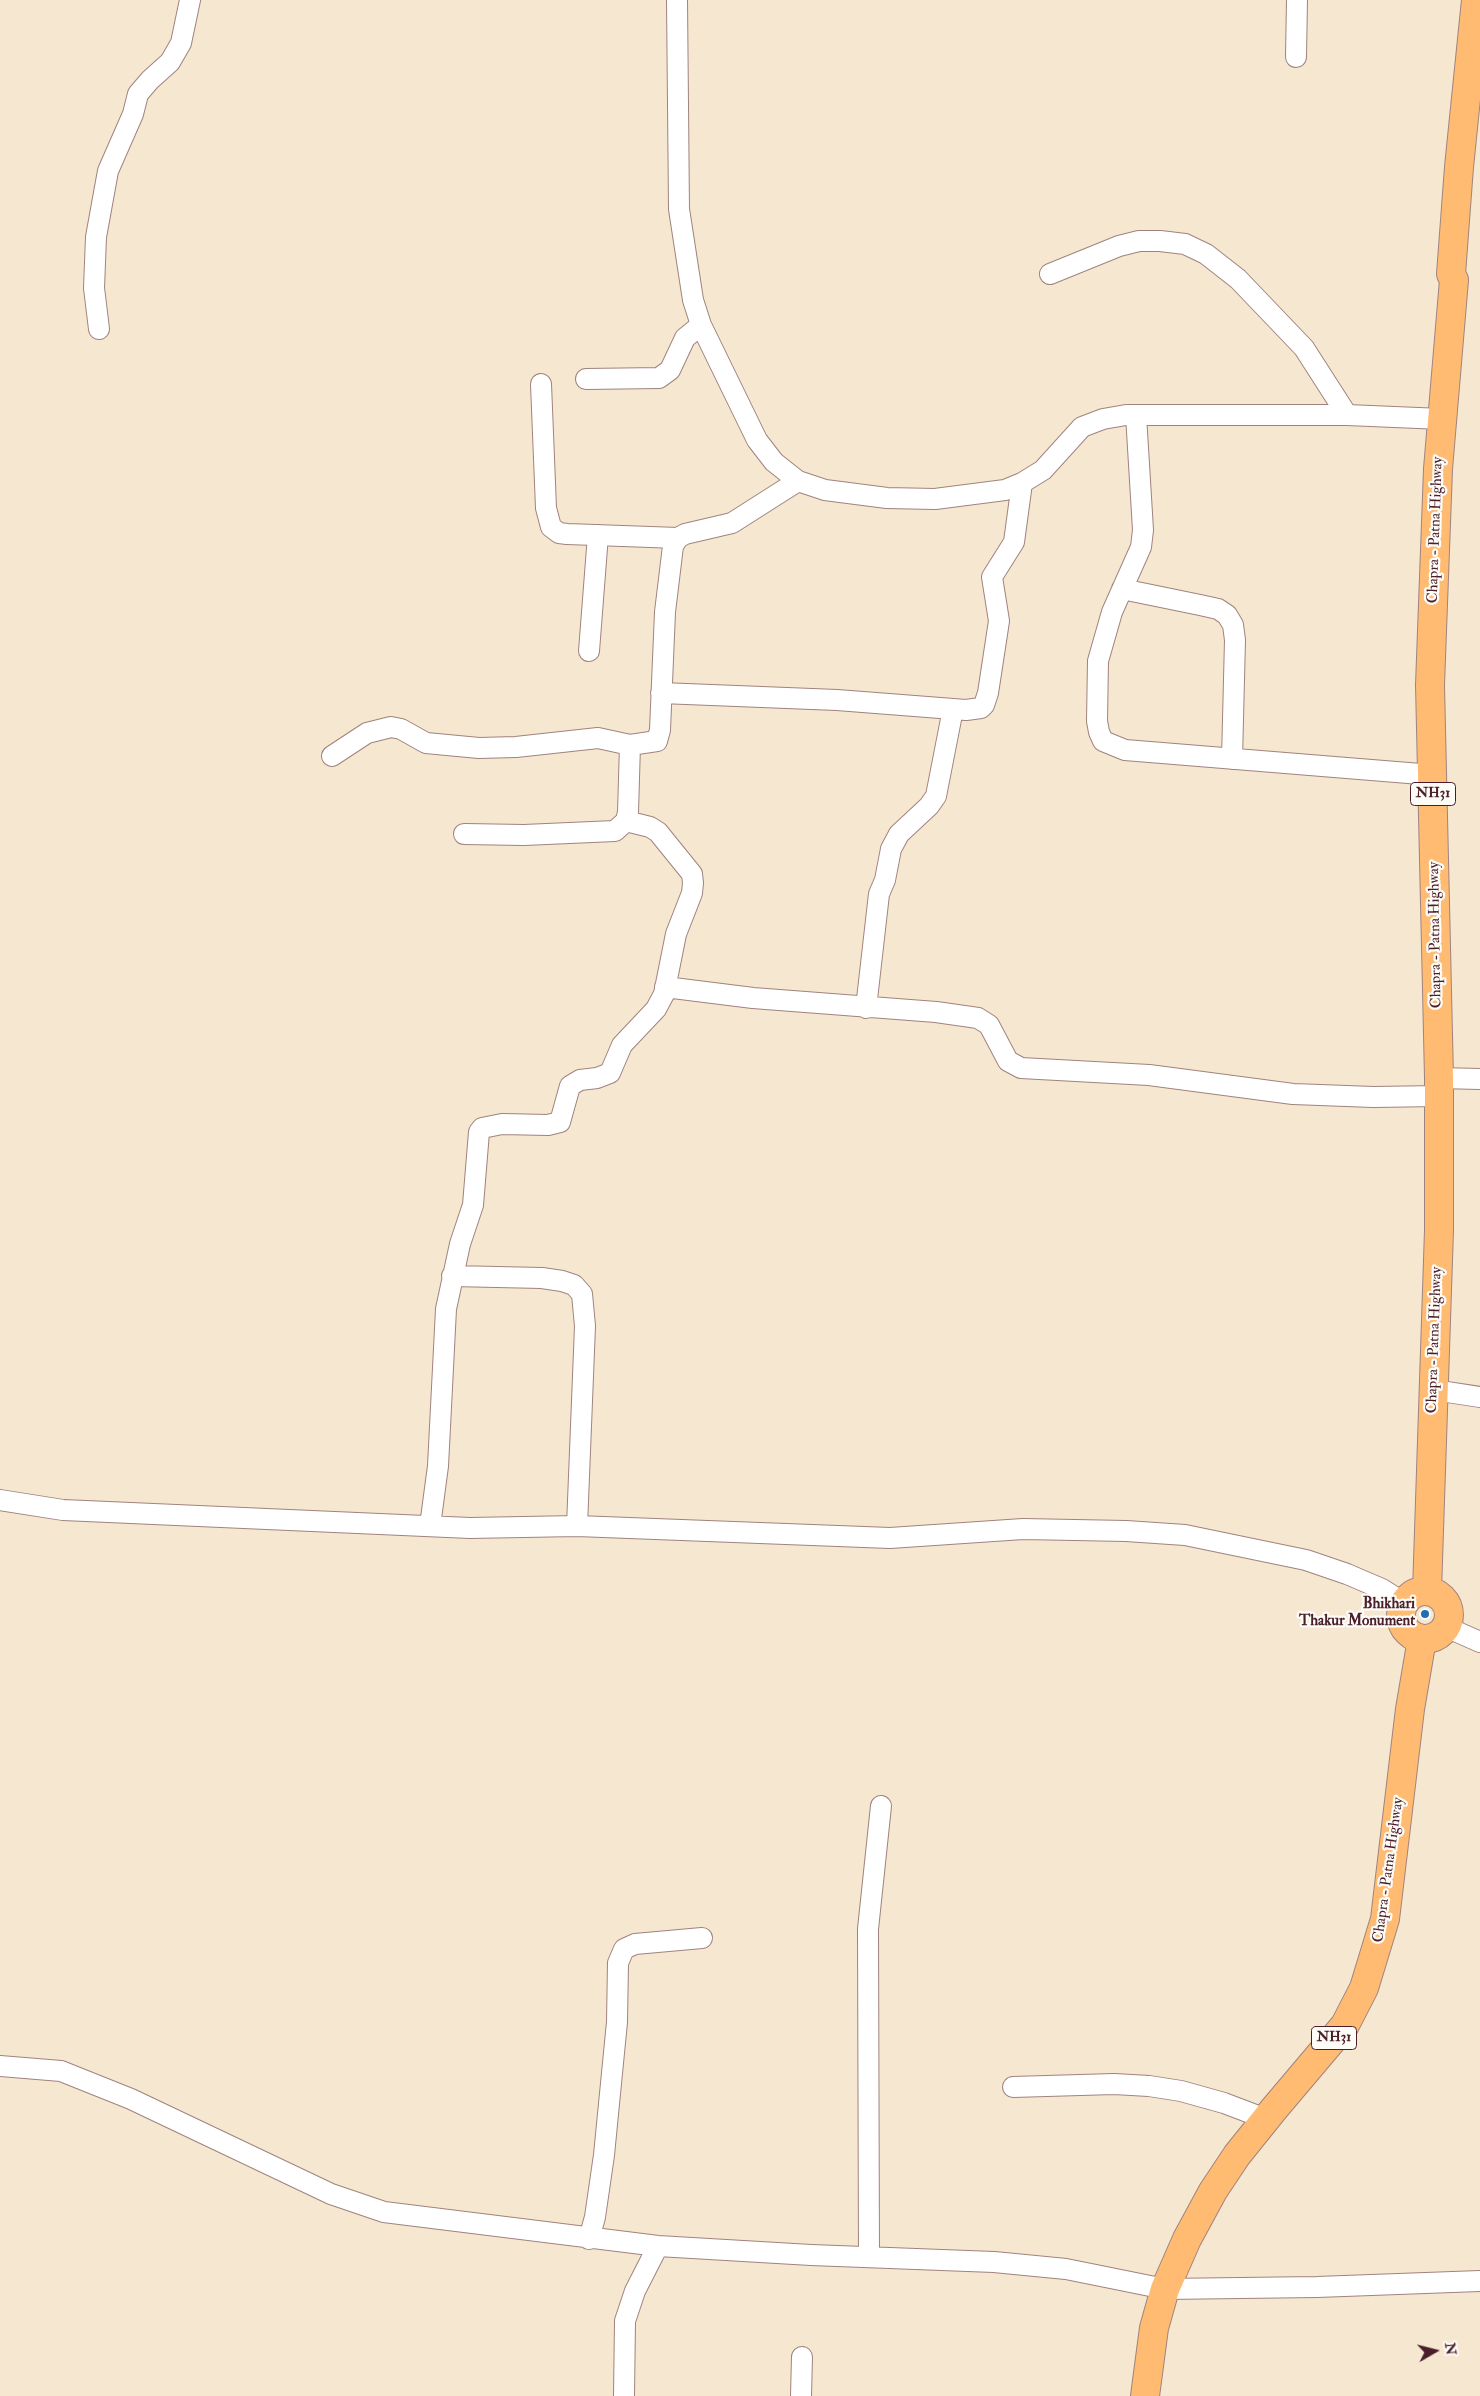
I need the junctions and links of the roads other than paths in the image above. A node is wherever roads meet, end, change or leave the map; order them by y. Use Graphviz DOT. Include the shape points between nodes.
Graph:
graph roads {
  1 [pos="190,0"];
  2 [pos="677,0"];
  3 [pos="1298,0"];
  4 [pos="1476,0"];
  5 [pos="1480,51"];
  6 [pos="1296,56"];
  7 [pos="1050,274"];
  8 [pos="1454,280"];
  9 [pos="701,325"];
  10 [pos="99,329"];
  11 [pos="586,379"];
  12 [pos="541,384"];
  13 [pos="1347,415"];
  14 [pos="1136,416"];
  15 [pos="1442,419"];
  16 [pos="798,481"];
  17 [pos="1022,483"];
  18 [pos="598,535"];
  19 [pos="678,538"];
  20 [pos="1122,589"];
  21 [pos="589,651"];
  22 [pos="661,693"];
  23 [pos="953,710"];
  24 [pos="630,745"];
  25 [pos="332,756"];
  26 [pos="1232,759"];
  27 [pos="1432,774"];
  28 [pos="626,821"];
  29 [pos="464,834"];
  30 [pos="665,987"];
  31 [pos="866,1008"];
  32 [pos="1480,1079"];
  33 [pos="1439,1087"];
  34 [pos="452,1276"];
  35 [pos="1434,1390"];
  36 [pos="1480,1397"];
  37 [pos="0,1500"];
  38 [pos="430,1526"];
  39 [pos="577,1526"];
  40 [pos="1415,1597"];
  41 [pos="1434,1633"];
  42 [pos="1480,1642"];
  43 [pos="881,1806"];
  44 [pos="702,1938"];
  45 [pos="0,2066"];
  46 [pos="1013,2087"];
  47 [pos="1266,2119"];
  48 [pos="589,2239"];
  49 [pos="658,2246"];
  50 [pos="869,2257"];
  51 [pos="1480,2281"];
  52 [pos="1165,2289"];
  53 [pos="802,2357"];
  54 [pos="624,2396"];
  55 [pos="801,2396"];
  56 [pos="1144,2396"];
  1 -- 10 [label="street" via="181,43 170,62 138,94 133,114 108,171 96,237 94,288"];
  2 -- 9 [label="street" via="679,209 687,273"];
  3 -- 6 [label="street"];
  4 -- 8 [label="highway, Chapra - Patna Highway / NH31" via="1459,167 1451,274"];
  5 -- 8 [label="highway, Chapra - Patna Highway / NH31" via="1458,275"];
  7 -- 13 [label="street" via="1139,241 1185,244 1206,254 1238,279 1304,348"];
  8 -- 15 [label="highway, Chapra - Patna Highway / NH31"];
  9 -- 11 [label="street" via="685,338 670,370 659,378"];
  9 -- 16 [label="street" via="757,440 774,462"];
  12 -- 18 [label="street" via="551,527 559,533"];
  13 -- 14 [label="street"];
  13 -- 15 [label="street"];
  14 -- 17 [label="street" via="1102,419 1082,427 1043,470"];
  14 -- 20 [label="street" via="1143,530 1141,547"];
  15 -- 27 [label="highway, Chapra - Patna Highway / NH31" via="1430,685"];
  16 -- 17 [label="street" via="859,496 897,498 972,496"];
  16 -- 19 [label="street" via="732,523"];
  17 -- 23 [label="street" via="1014,542 992,578 999,621 986,700 975,710"];
  18 -- 19 [label="street"];
  18 -- 21 [label="street"];
  19 -- 22 [label="street" via="673,546 668,580"];
  20 -- 26 [label="street" via="1200,604 1227,615 1233,625 1235,640"];
  20 -- 26 [label="street" via="1098,661 1097,721 1104,741 1125,750"];
  22 -- 23 [label="street" via="837,700"];
  22 -- 24 [label="street" via="659,737 652,743"];
  23 -- 31 [label="street" via="936,796 899,834 891,849 879,894"];
  24 -- 25 [label="street" via="598,738 516,748 466,748 426,743 392,727 366,733"];
  24 -- 28 [label="street"];
  26 -- 27 [label="street"];
  27 -- 33 [label="highway, Chapra - Patna Highway / NH31"];
  28 -- 29 [label="street" via="622,827 608,833"];
  28 -- 30 [label="street" via="658,832 692,874 692,893 676,934"];
  30 -- 31 [label="street"];
  30 -- 34 [label="street" via="656,1009 622,1045 610,1073 580,1080 570,1086 560,1122 548,1125 502,1124 482,1128 479,1132 473,1204"];
  31 -- 33 [label="street" via="962,1014 978,1018 989,1025 1008,1061 1021,1068 1150,1075 1293,1094 1373,1097"];
  32 -- 33 [label="street"];
  33 -- 35 [label="highway, Chapra - Patna Highway / NH31"];
  34 -- 38 [label="street" via="446,1309 438,1466"];
  34 -- 39 [label="street" via="542,1278 574,1285 582,1294 585,1326"];
  35 -- 36 [label="street"];
  35 -- 40 [label="highway, Chapra - Patna Highway / NH31"];
  37 -- 38 [label="street" via="62,1510"];
  38 -- 39 [label="street"];
  39 -- 40 [label="street" via="890,1538 1023,1529 1185,1535 1306,1560 1382,1589"];
  40 -- 41 [label="highway, NH31" via="1400,1616 1405,1629 1410,1634"];
  40 -- 41 [label="highway, NH31" via="1434,1592 1444,1601 1448,1613"];
  41 -- 42 [label="street"];
  41 -- 47 [label="highway, Chapra - Patna Highway / NH31" via="1410,1709 1385,1919 1376,1956 1345,2025"];
  43 -- 50 [label="street" via="868,1929"];
  44 -- 48 [label="street" via="635,1944 624,1949 618,1963 604,2155"];
  45 -- 48 [label="street" via="61,2071 131,2099 332,2194 384,2212"];
  46 -- 47 [label="street" via="1149,2086 1224,2103"];
  47 -- 52 [label="highway, Chapra - Patna Highway / NH31" via="1213,2191"];
  48 -- 49 [label="street"];
  49 -- 50 [label="street"];
  49 -- 54 [label="street" via="635,2291 625,2321"];
  50 -- 52 [label="street" via="994,2262 1066,2269"];
  51 -- 52 [label="street" via="1317,2288"];
  52 -- 56 [label="highway, Chapra - Patna Highway / NH31" via="1154,2328"];
  53 -- 55 [label="street"];
}
